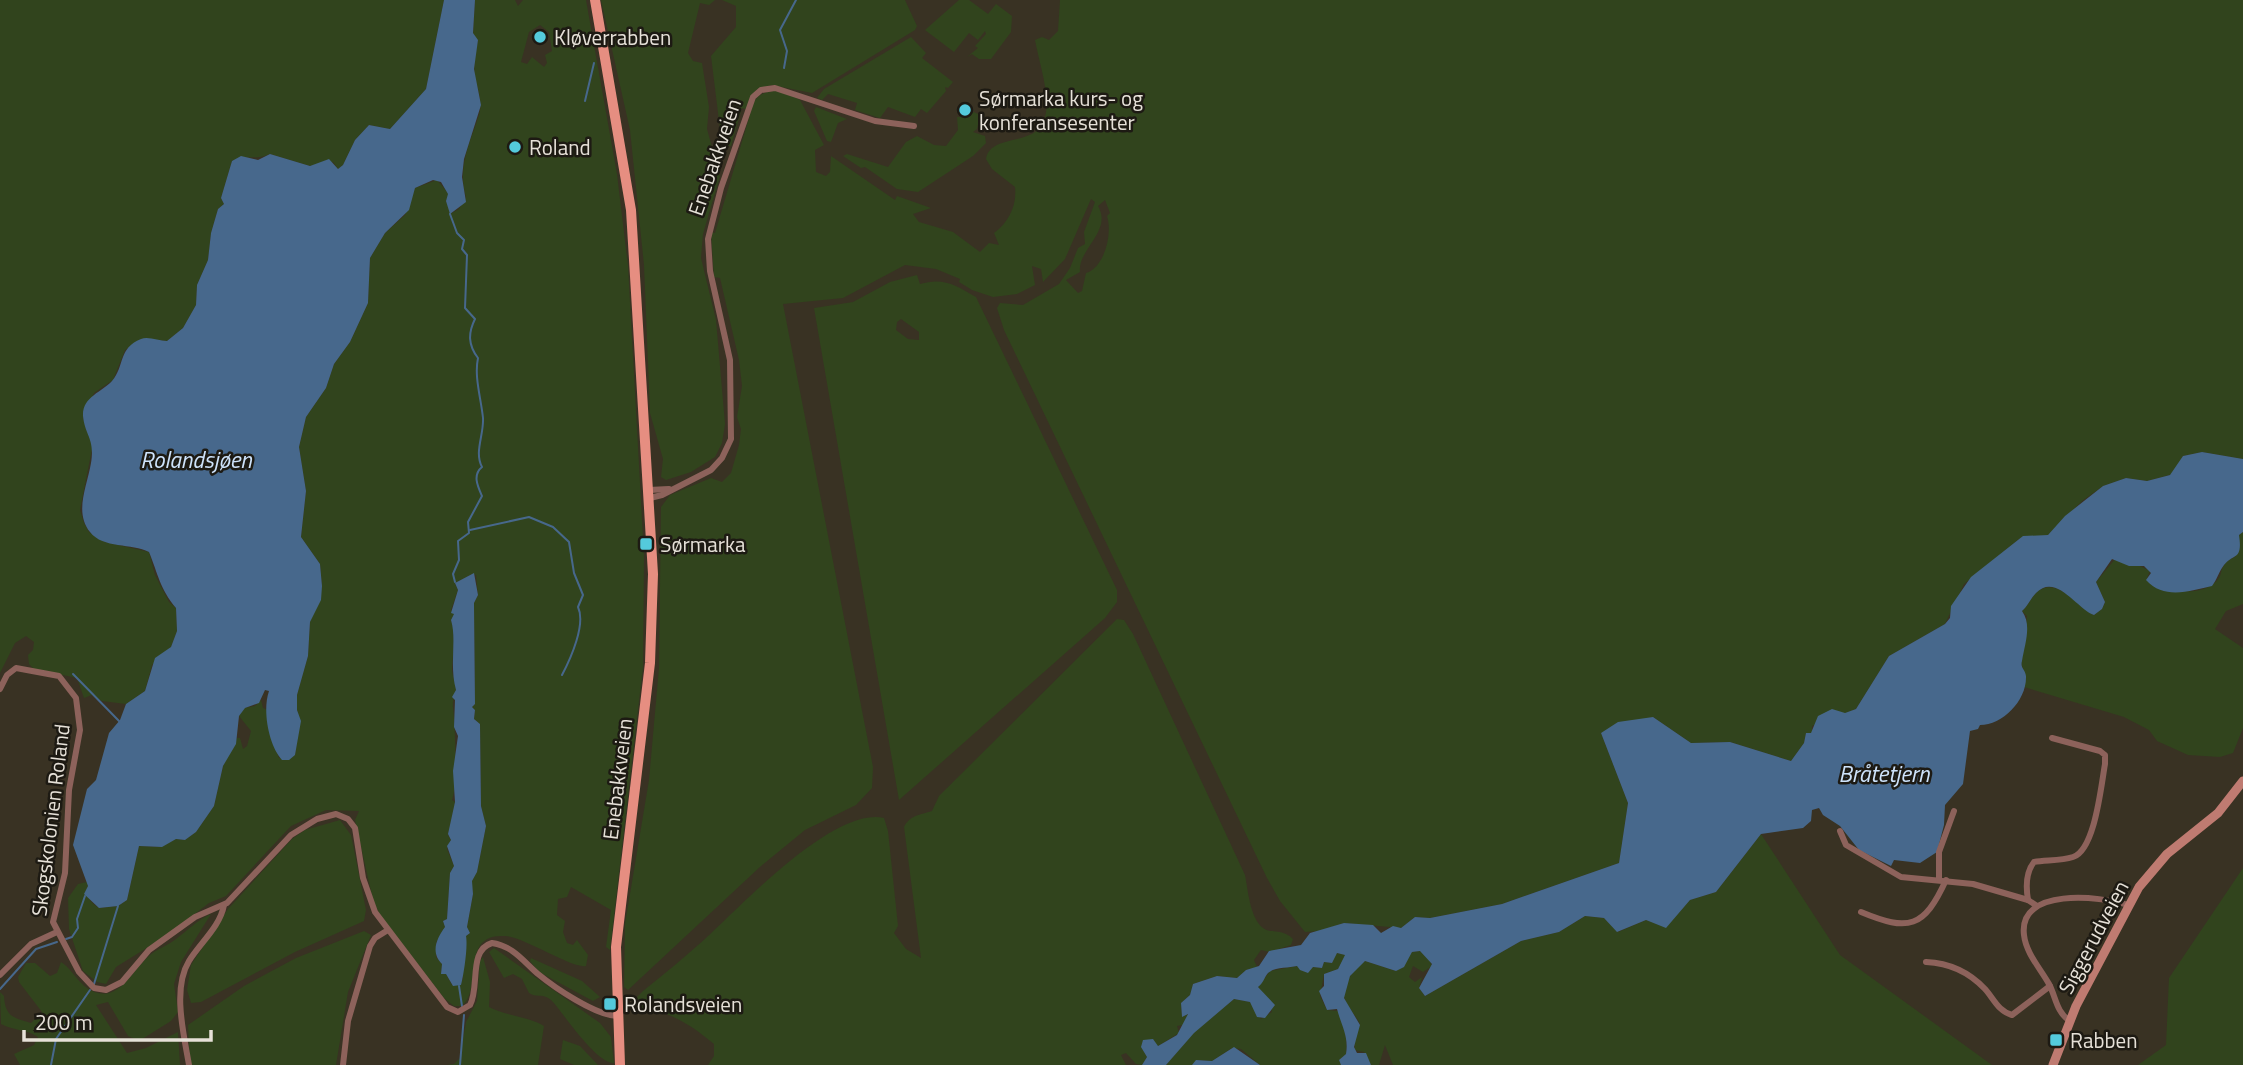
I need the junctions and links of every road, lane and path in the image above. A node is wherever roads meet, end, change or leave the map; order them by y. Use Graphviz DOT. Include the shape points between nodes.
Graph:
graph roads {
  1 [pos="594,0"];
  2 [pos="914,126"];
  3 [pos="649,494"];
  4 [pos="0,689"];
  5 [pos="2052,738"];
  6 [pos="2243,780"];
  7 [pos="1954,811"];
  8 [pos="1840,831"];
  9 [pos="1942,880"];
  10 [pos="2028,900"];
  11 [pos="224,905"];
  12 [pos="2128,905"];
  13 [pos="2037,906"];
  14 [pos="1861,912"];
  15 [pos="388,930"];
  16 [pos="57,932"];
  17 [pos="1926,962"];
  18 [pos="0,975"];
  19 [pos="2050,986"];
  20 [pos="617,1016"];
  21 [pos="2070,1021"];
  22 [pos="189,1065"];
  23 [pos="343,1065"];
  24 [pos="620,1065"];
  25 [pos="2053,1065"];
  1 -- 3 [label="main road, Enebakkveien" via="629,189"];
  2 -- 3 [label="street, Enebakkveien" via="875,121 775,88 753,97 708,239 710,271 729,351 731,439 714,468 671,489"];
  3 -- 20 [label="main road, Enebakkveien" via="652,631 616,947"];
  4 -- 16 [label="street, Skogskolonien Roland" via="9,673 18,668 59,676 78,703 80,735 69,790 65,873 53,913"];
  5 -- 10 [label="street" via="2100,751 2105,764 2085,847 2074,857 2034,862"];
  6 -- 12 [label="main road, Siggerudveien" via="2218,813 2154,868"];
  7 -- 9 [label="street" via="1938,852"];
  8 -- 9 [label="street" via="1846,845 1888,872"];
  9 -- 10 [label="street" via="1995,888"];
  9 -- 14 [label="street" via="1933,908 1916,923 1907,926"];
  10 -- 13 [label="street"];
  11 -- 15 [label="street" via="291,835 317,819 336,814 355,828 368,896"];
  11 -- 16 [label="street" via="191,920 146,953 122,982 106,990 84,980"];
  11 -- 22 [label="street" via="184,975 181,1016"];
  12 -- 13 [label="street" via="2072,898"];
  12 -- 21 [label="main road, Siggerudveien"];
  13 -- 19 [label="street" via="2025,922 2024,939"];
  15 -- 20 [label="street" via="454,1011 465,1010 472,1001 479,957 492,943 513,951 555,986 602,1013"];
  15 -- 23 [label="street" via="370,946 348,1021"];
  16 -- 18 [label="street, Skogskolonien Roland" via="31,944"];
  17 -- 19 [label="street" via="1963,972 2008,1014"];
  19 -- 21 [label="street" via="2061,1014"];
  20 -- 24 [label="main road, Enebakkveien"];
  21 -- 25 [label="main road, Siggerudveien"];
}
